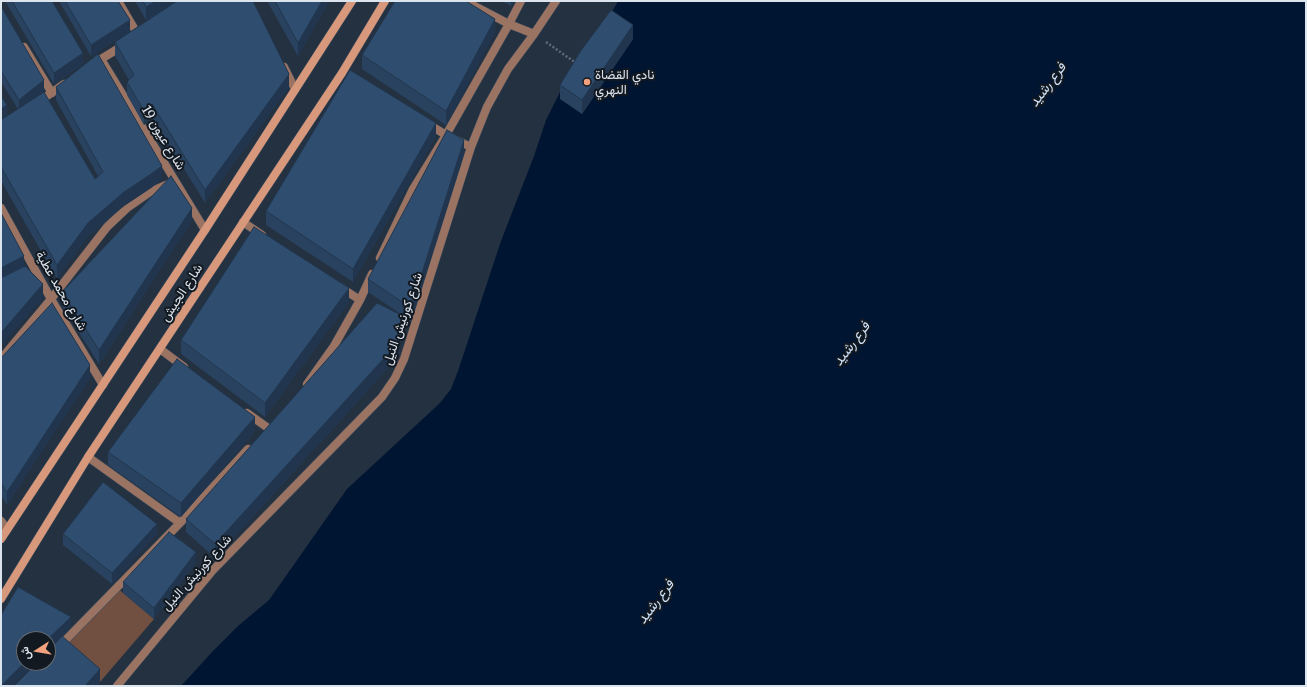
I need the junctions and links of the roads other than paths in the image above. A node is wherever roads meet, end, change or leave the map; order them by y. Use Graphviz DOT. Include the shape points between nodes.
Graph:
graph roads {
  1 [pos="118,1"];
  2 [pos="352,1"];
  3 [pos="385,1"];
  4 [pos="465,1"];
  5 [pos="521,1"];
  6 [pos="556,1"];
  7 [pos="509,24"];
  8 [pos="534,34"];
  9 [pos="21,41"];
  10 [pos="101,59"];
  11 [pos="282,62"];
  12 [pos="89,67"];
  13 [pos="70,80"];
  14 [pos="295,89"];
  15 [pos="52,93"];
  16 [pos="32,107"];
  17 [pos="420,120"];
  18 [pos="446,136"];
  19 [pos="471,147"];
  20 [pos="175,181"];
  21 [pos="1,208"];
  22 [pos="243,222"];
  23 [pos="205,230"];
  24 [pos="269,240"];
  25 [pos="334,282"];
  26 [pos="51,299"];
  27 [pos="360,300"];
  28 [pos="160,349"];
  29 [pos="1,359"];
  30 [pos="192,372"];
  31 [pos="103,385"];
  32 [pos="303,389"];
  33 [pos="242,409"];
  34 [pos="268,428"];
  35 [pos="252,444"];
  36 [pos="88,457"];
  37 [pos="1,520"];
  38 [pos="180,523"];
  39 [pos="7,529"];
  40 [pos="1,539"];
  41 [pos="1,599"];
  42 [pos="56,650"];
  43 [pos="117,686"];
  1 -- 10 [label="street" via="142,33"];
  2 -- 14 [label="main road, شارع الجيش"];
  3 -- 22 [label="main road, شارع الجيش" via="345,75"];
  4 -- 7 [label="street"];
  5 -- 7 [label="street"];
  6 -- 8 [label="street, شارع كورنيش النيل"];
  7 -- 8 [label="street"];
  7 -- 18 [label="street"];
  8 -- 19 [label="street, شارع كورنيش النيل" via="508,69"];
  9 -- 15 [label="street"];
  10 -- 12 [label="street"];
  10 -- 20 [label="street, شارع عيون 19"];
  11 -- 14 [label="street"];
  13 -- 15 [label="street"];
  14 -- 23 [label="main road, شارع الجيش"];
  15 -- 16 [label="street" via="46,102"];
  17 -- 18 [label="street"];
  18 -- 19 [label="street"];
  18 -- 27 [label="street" via="413,189"];
  19 -- 43 [label="street, شارع كورنيش النيل" via="404,358 395,378 382,397 213,570"];
  20 -- 23 [label="street, شارع عيون 19"];
  20 -- 26 [label="street" via="150,192 127,208 107,227"];
  21 -- 26 [label="street, شارع محمد عطية" via="30,269"];
  22 -- 24 [label="street"];
  22 -- 28 [label="main road, شارع الجيش"];
  23 -- 31 [label="main road, شارع الجيش"];
  25 -- 27 [label="street"];
  26 -- 29 [label="street"];
  26 -- 31 [label="street, شارع محمد عطية"];
  27 -- 32 [label="street" via="334,346"];
  28 -- 30 [label="street"];
  28 -- 36 [label="main road, شارع الجيش"];
  31 -- 39 [label="main road, شارع الجيش"];
  33 -- 34 [label="street"];
  35 -- 38 [label="street"];
  36 -- 38 [label="street"];
  36 -- 41 [label="main road, شارع الجيش"];
  37 -- 39 [label="street"];
  38 -- 42 [label="street"];
  39 -- 40 [label="main road, شارع الجيش"];
}
